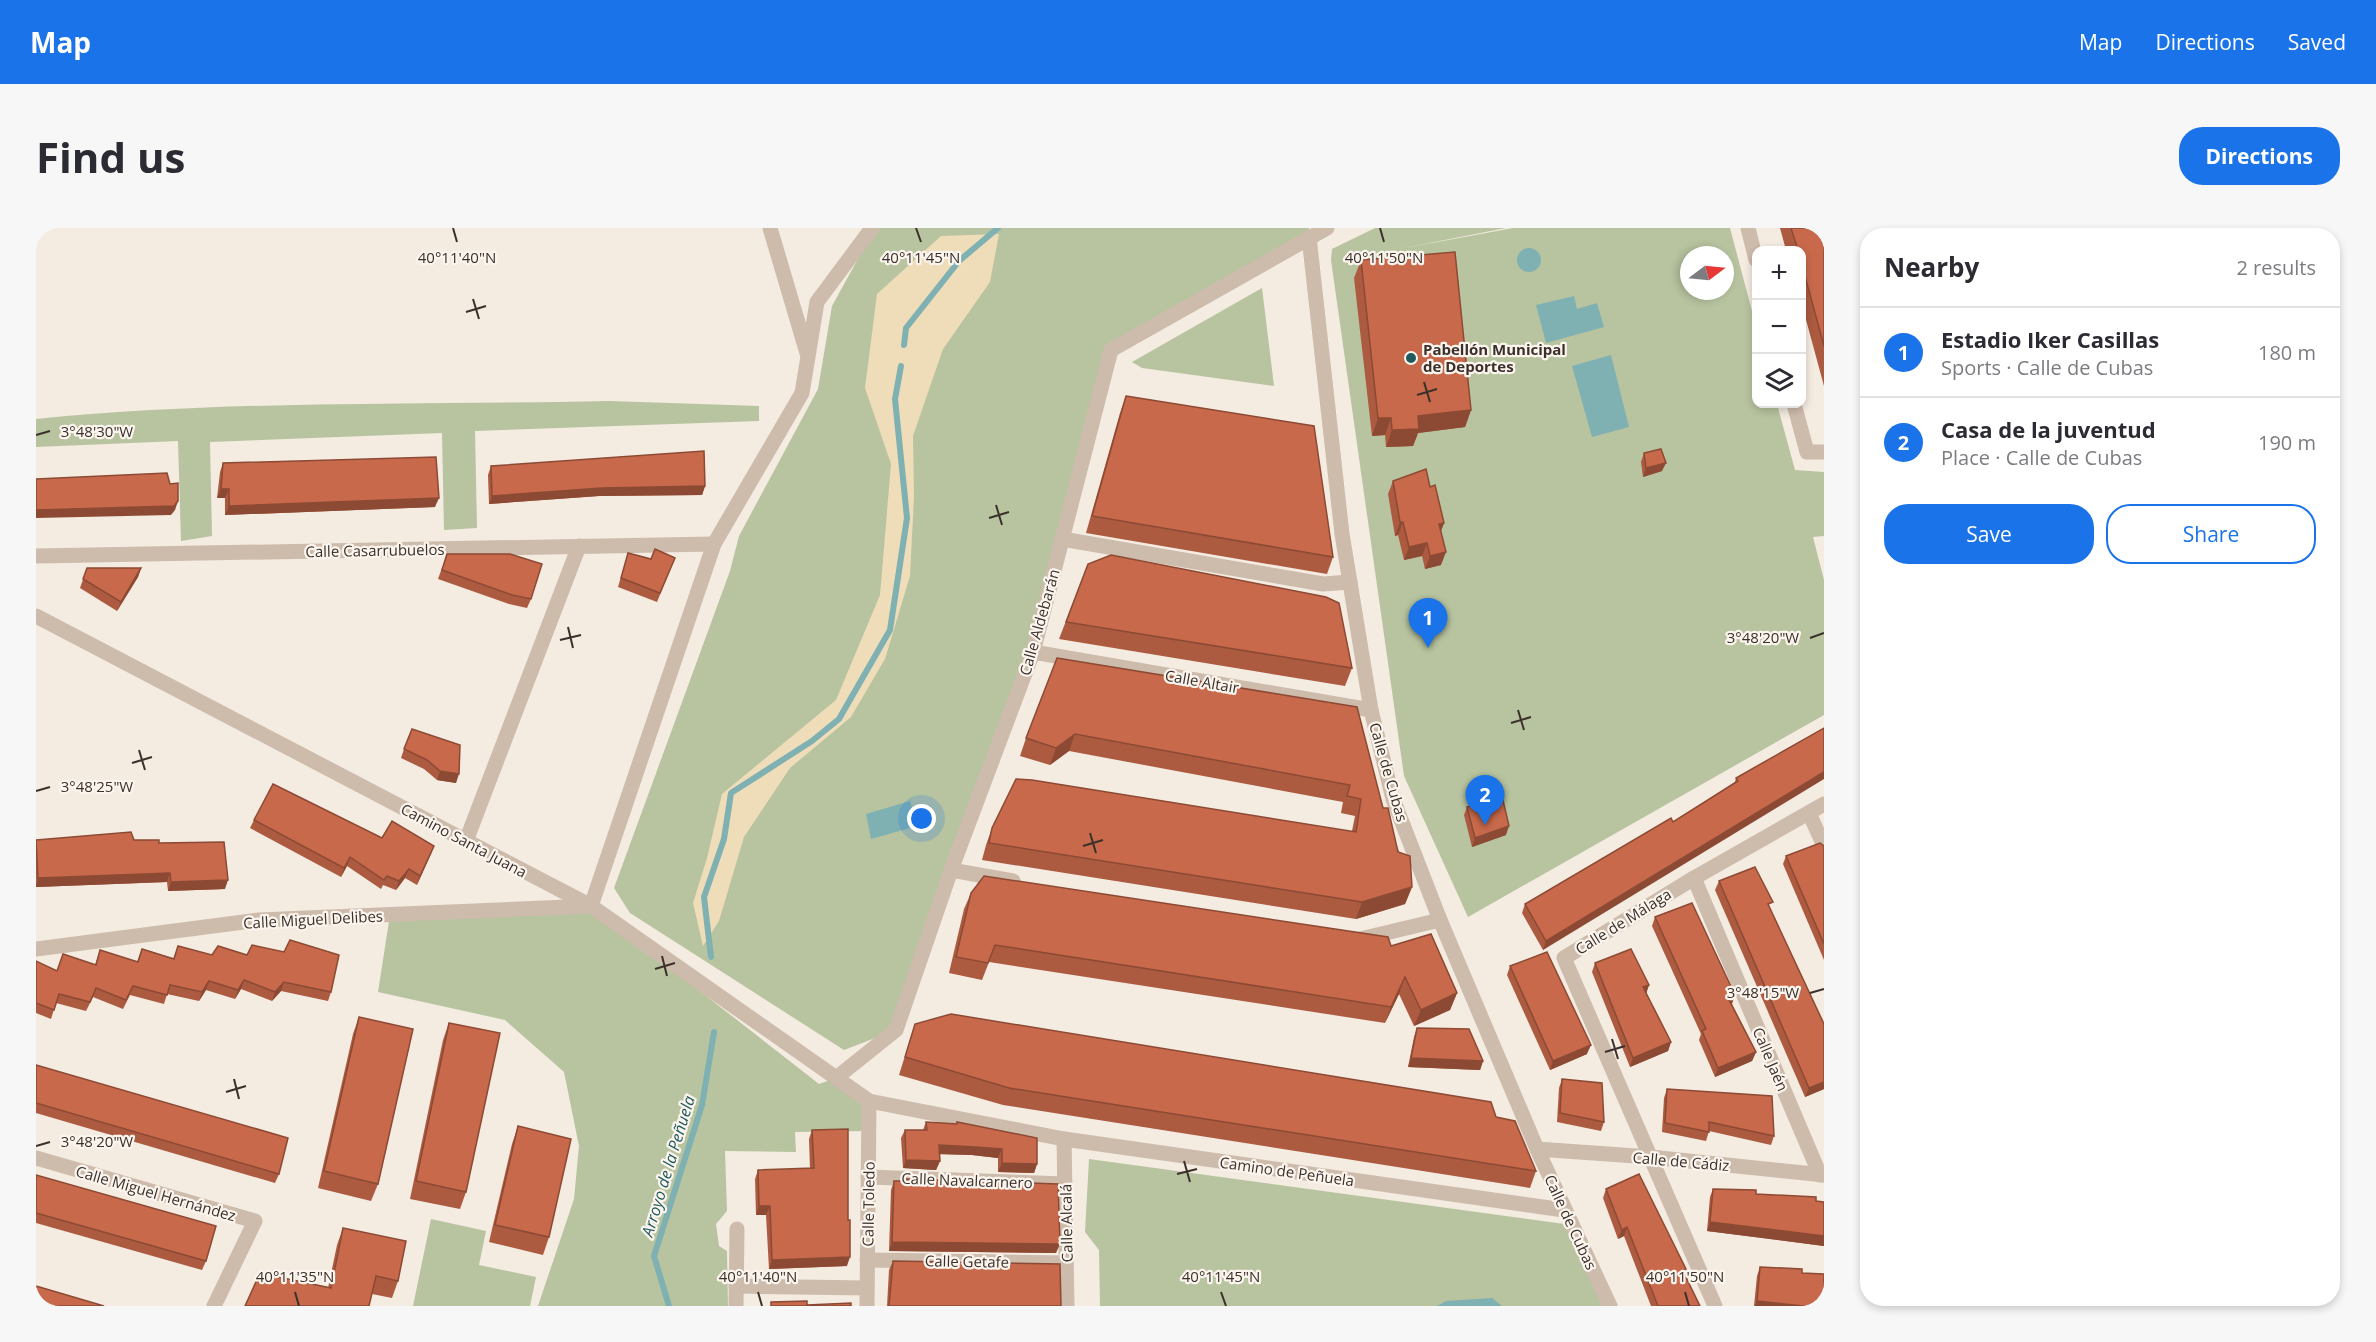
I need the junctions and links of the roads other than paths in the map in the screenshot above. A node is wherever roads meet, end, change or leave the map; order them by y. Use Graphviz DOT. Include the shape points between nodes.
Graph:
graph roads {
  1 [pos="770,228"];
  2 [pos="872,228"];
  3 [pos="1327,228"];
  4 [pos="1748,228"];
  5 [pos="1309,237"];
  6 [pos="1752,246"];
  7 [pos="808,356"];
  8 [pos="1795,408"];
  9 [pos="1824,452"];
  10 [pos="1062,540"];
  11 [pos="714,544"];
  12 [pos="579,546"];
  13 [pos="36,556"];
  14 [pos="1350,582"];
  15 [pos="36,616"];
  16 [pos="1033,652"];
  17 [pos="1371,710"];
  18 [pos="1824,804"];
  19 [pos="1809,813"];
  20 [pos="466,841"];
  21 [pos="1824,846"];
  22 [pos="951,870"];
  23 [pos="1694,878"];
  24 [pos="1032,884"];
  25 [pos="591,906"];
  26 [pos="1440,920"];
  27 [pos="1346,938"];
  28 [pos="36,949"];
  29 [pos="836,1078"];
  30 [pos="869,1101"];
  31 [pos="1065,1139"];
  32 [pos="1537,1149"];
  33 [pos="1650,1157"];
  34 [pos="36,1158"];
  35 [pos="1822,1175"];
  36 [pos="868,1177"];
  37 [pos="1065,1184"];
  38 [pos="1564,1210"];
  39 [pos="737,1229"];
  40 [pos="867,1260"];
  41 [pos="1066,1263"];
  42 [pos="736,1286"];
  43 [pos="867,1288"];
  44 [pos="214,1306"];
  45 [pos="736,1306"];
  46 [pos="867,1306"];
  47 [pos="1067,1306"];
  48 [pos="1610,1306"];
  49 [pos="1715,1306"];
  1 -- 7 [label="street"];
  2 -- 7 [label="street" via="818,302"];
  3 -- 5 [label="street, Calle Aldebarán"];
  4 -- 6 [label="street"];
  5 -- 10 [label="street, Calle Aldebarán" via="1111,350"];
  5 -- 14 [label="street, Calle de Cubas"];
  7 -- 11 [label="street" via="802,393"];
  8 -- 9 [label="street" via="1807,452"];
  10 -- 14 [label="street" via="1323,584"];
  10 -- 16 [label="street, Calle Aldebarán"];
  11 -- 12 [label="street, Calle Casarrubuelos"];
  11 -- 25 [label="street"];
  12 -- 13 [label="street, Calle Casarrubuelos"];
  12 -- 20 [label="street"];
  14 -- 17 [label="street, Calle de Cubas"];
  15 -- 20 [label="street, Camino Santa Juana"];
  16 -- 17 [label="street, Calle Altair"];
  16 -- 22 [label="street, Calle Aldebarán"];
  17 -- 26 [label="street, Calle de Cubas" via="1393,799"];
  18 -- 19 [label="street, Calle de Málaga"];
  19 -- 21 [label="street"];
  19 -- 23 [label="street, Calle de Málaga"];
  20 -- 25 [label="street, Camino Santa Juana"];
  22 -- 24 [label="street"];
  22 -- 29 [label="street, Calle Aldebarán" via="896,1030"];
  23 -- 33 [label="street, Calle de Málaga" via="1564,958"];
  23 -- 35 [label="street, Calle Jaén"];
  25 -- 28 [label="street, Calle Miguel Delibes" via="259,920"];
  25 -- 29 [label="street, Camino Santa Juana"];
  26 -- 27 [label="street" via="1358,940"];
  26 -- 32 [label="street, Calle de Cubas"];
  29 -- 30 [label="street, Camino Santa Juana"];
  30 -- 31 [label="street, Camino de Peñuela"];
  30 -- 36 [label="street, Calle Toledo"];
  31 -- 37 [label="street, Calle Alcalá"];
  31 -- 38 [label="street, Camino de Peñuela"];
  32 -- 33 [label="street, Calle de Cádiz"];
  32 -- 38 [label="street, Calle de Cubas"];
  33 -- 35 [label="street, Calle de Cádiz"];
  33 -- 49 [label="street, Calle de Málaga"];
  34 -- 44 [label="street, Calle Miguel Hernández" via="255,1221"];
  36 -- 37 [label="street, Calle Navalcarnero"];
  36 -- 40 [label="street, Calle Toledo"];
  37 -- 41 [label="street, Calle Alcalá"];
  38 -- 48 [label="street, Calle de Cubas"];
  39 -- 42 [label="street"];
  40 -- 41 [label="street, Calle Getafe"];
  40 -- 43 [label="street, Calle Toledo"];
  41 -- 47 [label="street, Calle Alcalá"];
  42 -- 43 [label="street"];
  42 -- 45 [label="street"];
  43 -- 46 [label="street, Calle Toledo"];
}
